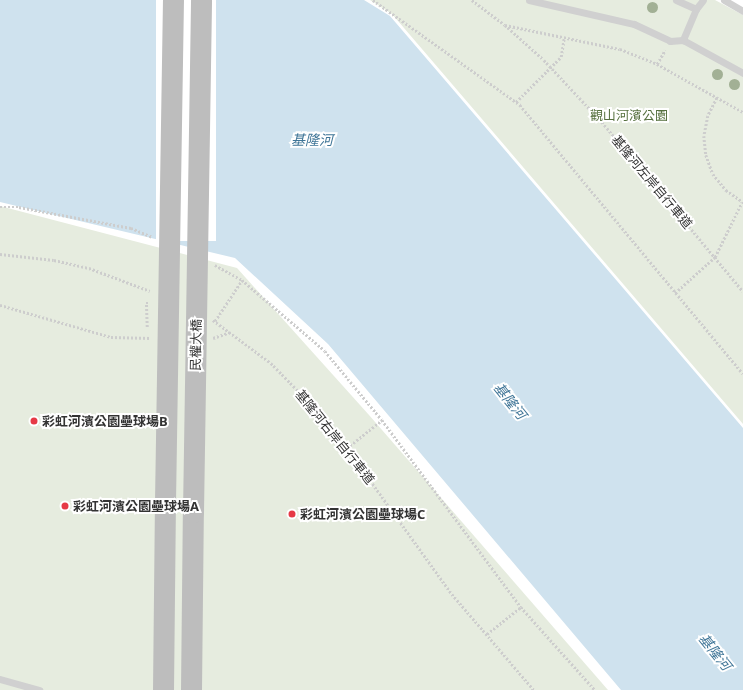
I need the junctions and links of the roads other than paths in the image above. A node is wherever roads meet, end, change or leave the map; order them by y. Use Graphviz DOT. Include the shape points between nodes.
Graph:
graph roads {
  1 [pos="173,0"];
  2 [pos="201,0"];
  3 [pos="530,0"];
  4 [pos="676,0"];
  5 [pos="703,0"];
  6 [pos="724,0"];
  7 [pos="696,9"];
  8 [pos="743,11"];
  9 [pos="684,40"];
  10 [pos="743,73"];
  11 [pos="0,679"];
  12 [pos="39,690"];
  13 [pos="163,690"];
  14 [pos="191,690"];
  1 -- 13 [label="main road, bridge"];
  2 -- 14 [label="main road, 民權大橋, bridge"];
  3 -- 9 [label="lane" via="634,24 670,41"];
  4 -- 7 [label="lane"];
  5 -- 7 [label="lane"];
  6 -- 8 [label="lane"];
  7 -- 9 [label="lane"];
  9 -- 10 [label="lane"];
  11 -- 12 [label="lane"];
}
